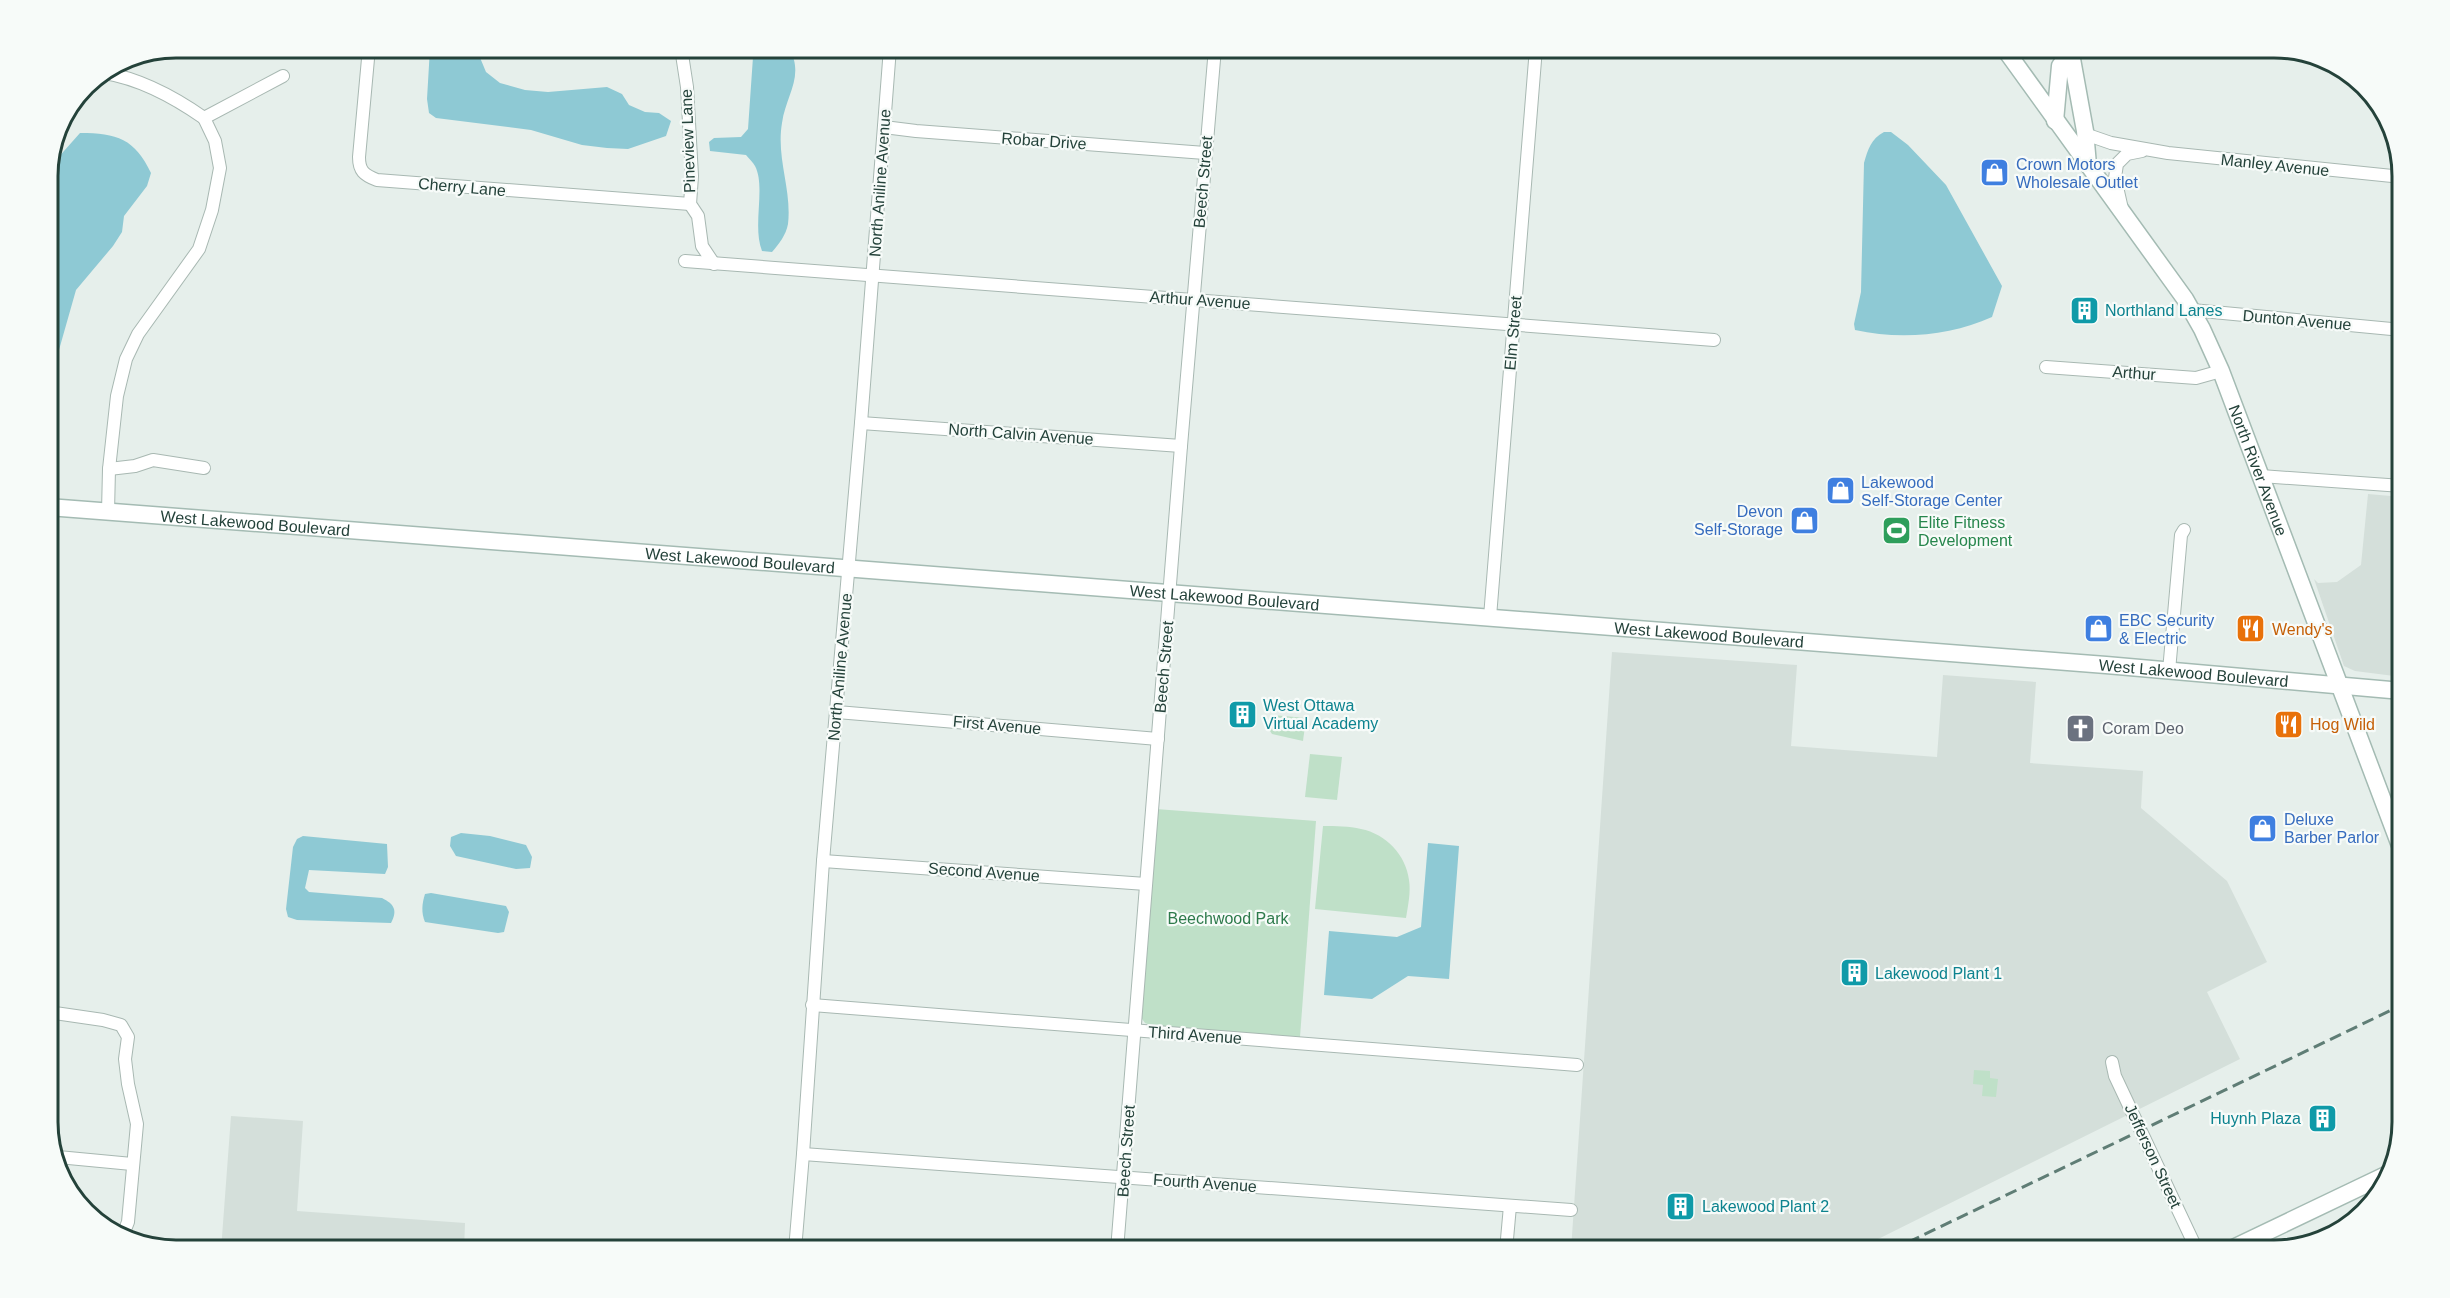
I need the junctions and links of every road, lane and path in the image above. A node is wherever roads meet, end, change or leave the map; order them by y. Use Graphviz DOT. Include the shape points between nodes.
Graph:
graph roads {
  1 [pos="1535,58"];
  2 [pos="2011,58"];
  3 [pos="2065,58"];
  4 [pos="2072,58"];
  5 [pos="368,59"];
  6 [pos="683,59"];
  7 [pos="889,59"];
  8 [pos="1214,59"];
  9 [pos="115,76"];
  10 [pos="283,76"];
  11 [pos="204,118"];
  12 [pos="2055,121"];
  13 [pos="884,127"];
  14 [pos="2085,134"];
  15 [pos="2149,150"];
  16 [pos="1205,153"];
  17 [pos="2088,165"];
  18 [pos="2391,176"];
  19 [pos="690,204"];
  20 [pos="2122,212"];
  21 [pos="685,261"];
  22 [pos="714,264"];
  23 [pos="873,275"];
  24 [pos="1194,300"];
  25 [pos="2192,310"];
  26 [pos="1513,325"];
  27 [pos="2391,329"];
  28 [pos="1714,340"];
  29 [pos="2046,367"];
  30 [pos="2221,371"];
  31 [pos="861,423"];
  32 [pos="1181,446"];
  33 [pos="204,468"];
  34 [pos="109,469"];
  35 [pos="2261,476"];
  36 [pos="2391,485"];
  37 [pos="59,508"];
  38 [pos="108,512"];
  39 [pos="2184,530"];
  40 [pos="848,570"];
  41 [pos="1170,592"];
  42 [pos="1490,617"];
  43 [pos="2169,671"];
  44 [pos="2339,685"];
  45 [pos="2392,690"];
  46 [pos="837,712"];
  47 [pos="1158,739"];
  48 [pos="2392,824"];
  49 [pos="823,861"];
  50 [pos="1146,884"];
  51 [pos="812,1005"];
  52 [pos="59,1014"];
  53 [pos="1133,1031"];
  54 [pos="2112,1062"];
  55 [pos="1577,1065"];
  56 [pos="803,1154"];
  57 [pos="65,1158"];
  58 [pos="132,1164"];
  59 [pos="1125,1177"];
  60 [pos="2376,1180"];
  61 [pos="1510,1206"];
  62 [pos="1571,1210"];
  63 [pos="126,1228"];
  64 [pos="796,1240"];
  65 [pos="1118,1240"];
  66 [pos="1507,1240"];
  67 [pos="2192,1240"];
  68 [pos="2250,1240"];
  1 -- 26 [label="street, Elm Street"];
  2 -- 12 [label="street, North River Avenue"];
  3 -- 12 [label="street" via="2060,66"];
  4 -- 14 [label="street"];
  5 -- 19 [label="street, Cherry Lane" via="359,157 365,175 388,181"];
  6 -- 19 [label="street, Pineview Lane" via="692,176"];
  7 -- 13 [label="street, North Aniline Avenue"];
  8 -- 16 [label="street, Beech Street"];
  9 -- 11 [label="street" via="171,97"];
  10 -- 11 [label="street"];
  11 -- 34 [label="street" via="215,141 219,168 212,210 199,249 138,334 126,359 117,396"];
  12 -- 17 [label="street, North River Avenue"];
  13 -- 16 [label="street, Robar Drive"];
  13 -- 23 [label="street, North Aniline Avenue"];
  14 -- 15 [label="street, Manley Avenue"];
  14 -- 17 [label="street"];
  15 -- 18 [label="street, Manley Avenue"];
  15 -- 20 [label="street, Manley Avenue" via="2127,154 2117,164 2115,178"];
  16 -- 24 [label="street, Beech Street"];
  17 -- 20 [label="street, North River Avenue"];
  19 -- 22 [label="street, Pineview Lane" via="698,216 702,246"];
  20 -- 25 [label="street, North River Avenue"];
  21 -- 22 [label="street, Arthur Avenue"];
  22 -- 23 [label="street, Arthur Avenue"];
  23 -- 24 [label="street, Arthur Avenue"];
  23 -- 31 [label="street, North Aniline Avenue"];
  24 -- 26 [label="street, Arthur Avenue"];
  24 -- 32 [label="street, Beech Street"];
  25 -- 27 [label="street, Dunton Avenue"];
  25 -- 30 [label="street, North River Avenue"];
  26 -- 28 [label="street, Arthur Avenue"];
  26 -- 42 [label="street, Elm Street"];
  29 -- 30 [label="street, Arthur" via="2196,378"];
  30 -- 35 [label="street, North River Avenue"];
  31 -- 32 [label="street, North Calvin Avenue"];
  31 -- 40 [label="street, North Aniline Avenue"];
  32 -- 41 [label="street, Beech Street"];
  33 -- 34 [label="street" via="153,460"];
  34 -- 38 [label="street"];
  35 -- 36 [label="street"];
  35 -- 44 [label="street, North River Avenue"];
  37 -- 38 [label="street, West Lakewood Boulevard"];
  38 -- 40 [label="street, West Lakewood Boulevard"];
  39 -- 43 [label="street"];
  40 -- 41 [label="street, West Lakewood Boulevard"];
  40 -- 46 [label="street, North Aniline Avenue"];
  41 -- 42 [label="street, West Lakewood Boulevard"];
  41 -- 47 [label="street, Beech Street"];
  42 -- 43 [label="street, West Lakewood Boulevard"];
  43 -- 44 [label="street, West Lakewood Boulevard"];
  44 -- 45 [label="street, West Lakewood Boulevard"];
  44 -- 48 [label="street, North River Avenue"];
  46 -- 47 [label="street, First Avenue"];
  46 -- 49 [label="street, North Aniline Avenue"];
  47 -- 50 [label="street, Beech Street"];
  49 -- 50 [label="street, Second Avenue"];
  49 -- 51 [label="street, North Aniline Avenue"];
  50 -- 53 [label="street, Beech Street"];
  51 -- 53 [label="street, Third Avenue"];
  51 -- 56 [label="street, North Aniline Avenue"];
  52 -- 58 [label="street" via="121,1024 128,1036 125,1059 137,1124"];
  53 -- 55 [label="street, Third Avenue"];
  53 -- 59 [label="street, Beech Street"];
  54 -- 67 [label="street, Jefferson Street" via="2115,1076"];
  56 -- 59 [label="street, Fourth Avenue"];
  56 -- 64 [label="street, North Aniline Avenue"];
  57 -- 58 [label="street"];
  58 -- 63 [label="street"];
  59 -- 61 [label="street, Fourth Avenue"];
  59 -- 65 [label="street, Beech Street"];
  60 -- 68 [label="street"];
  61 -- 62 [label="street, Fourth Avenue"];
  61 -- 66 [label="street"];
}
